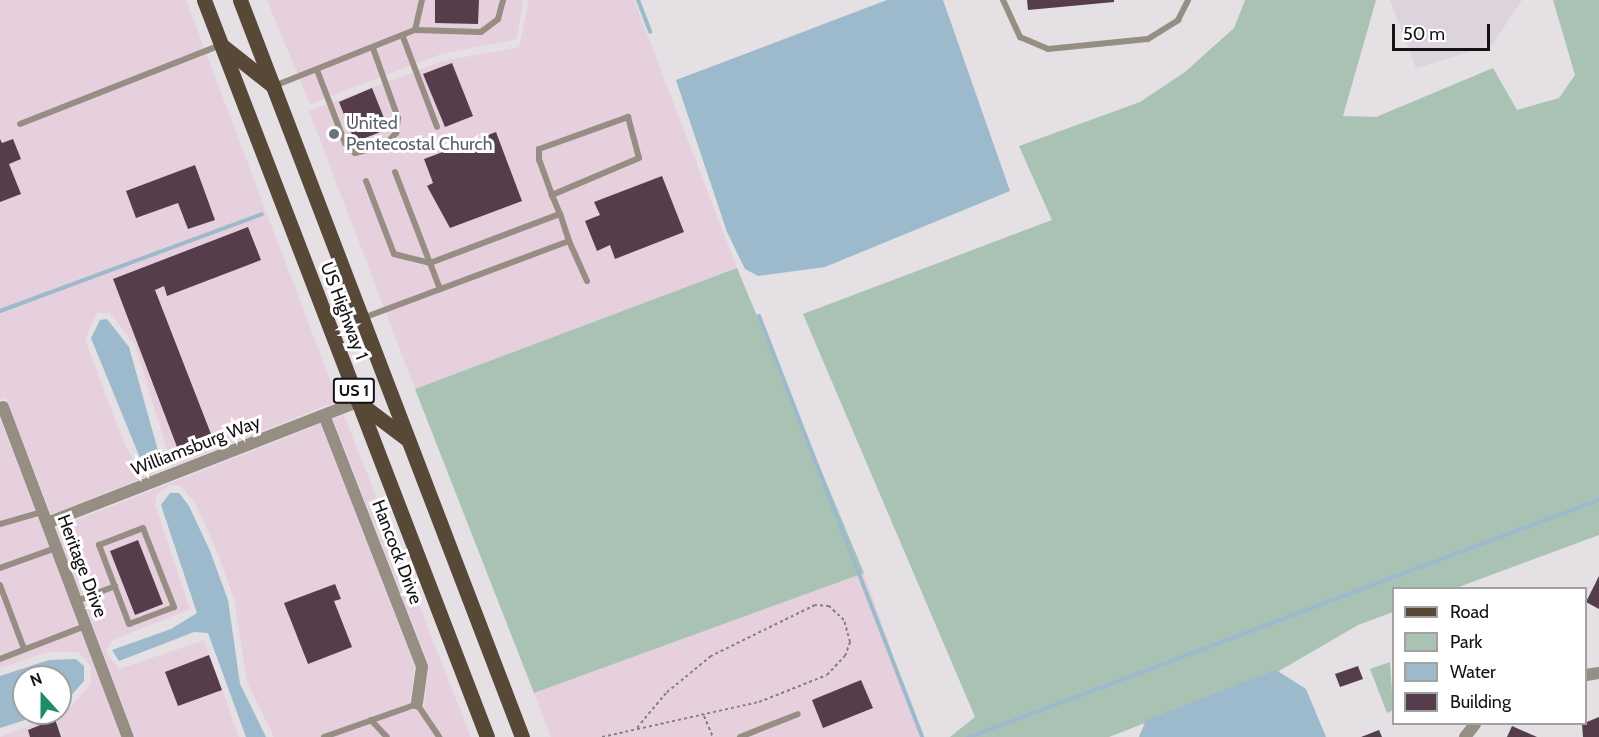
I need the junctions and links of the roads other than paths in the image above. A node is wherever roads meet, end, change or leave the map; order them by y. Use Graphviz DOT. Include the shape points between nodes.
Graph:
graph roads {
  1 [pos="204,0"];
  2 [pos="240,0"];
  3 [pos="422,0"];
  4 [pos="503,0"];
  5 [pos="1003,0"];
  6 [pos="1188,0"];
  7 [pos="414,30"];
  8 [pos="403,37"];
  9 [pos="222,45"];
  10 [pos="373,48"];
  11 [pos="317,69"];
  12 [pos="273,87"];
  13 [pos="20,124"];
  14 [pos="436,127"];
  15 [pos="395,172"];
  16 [pos="366,181"];
  17 [pos="552,195"];
  18 [pos="560,214"];
  19 [pos="569,241"];
  20 [pos="430,263"];
  21 [pos="587,280"];
  22 [pos="440,289"];
  23 [pos="362,318"];
  24 [pos="358,402"];
  25 [pos="3,407"];
  26 [pos="324,415"];
  27 [pos="409,441"];
  28 [pos="45,517"];
  29 [pos="0,524"];
  30 [pos="56,548"];
  31 [pos="0,568"];
  32 [pos="0,585"];
  33 [pos="114,586"];
  34 [pos="77,601"];
  35 [pos="86,626"];
  36 [pos="24,649"];
  37 [pos="0,659"];
  38 [pos="417,704"];
  39 [pos="798,714"];
  40 [pos="371,720"];
  41 [pos="346,728"];
  42 [pos="128,737"];
  43 [pos="324,737"];
  44 [pos="350,737"];
  45 [pos="387,737"];
  46 [pos="439,737"];
  47 [pos="487,737"];
  48 [pos="522,737"];
  49 [pos="740,737"];
  1 -- 9 [label="main road, US Highway 1 / US 1"];
  2 -- 12 [label="main road, US Highway 1 / US 1"];
  3 -- 7 [label="lane"];
  4 -- 7 [label="lane" via="498,18 481,32"];
  5 -- 6 [label="lane" via="1020,37 1048,49 1148,39 1178,20"];
  7 -- 8 [label="lane"];
  8 -- 10 [label="lane"];
  8 -- 14 [label="lane"];
  9 -- 12 [label="main road"];
  9 -- 13 [label="lane"];
  9 -- 24 [label="main road, US Highway 1 / US 1"];
  10 -- 11 [label="lane"];
  10 -- 11 [label="lane" via="398,118 396,133 384,146 355,153 345,142"];
  11 -- 12 [label="lane"];
  12 -- 23 [label="main road, US Highway 1 / US 1"];
  15 -- 20 [label="lane"];
  16 -- 20 [label="lane" via="394,254"];
  17 -- 17 [label="lane" via="539,149 628,117 639,158"];
  17 -- 18 [label="lane"];
  18 -- 19 [label="lane"];
  18 -- 20 [label="lane"];
  19 -- 21 [label="lane"];
  19 -- 22 [label="lane"];
  20 -- 22 [label="lane"];
  22 -- 23 [label="lane"];
  23 -- 27 [label="main road, US Highway 1 / US 1"];
  24 -- 26 [label="street, Williamsburg Way"];
  24 -- 27 [label="main road"];
  24 -- 47 [label="main road, US Highway 1 / US 1"];
  25 -- 28 [label="street, Heritage Drive"];
  26 -- 28 [label="street, Williamsburg Way"];
  26 -- 38 [label="street, Hancock Drive" via="423,667"];
  27 -- 48 [label="main road, US Highway 1 / US 1"];
  28 -- 29 [label="lane"];
  28 -- 30 [label="street, Heritage Drive"];
  30 -- 31 [label="lane"];
  30 -- 34 [label="street, Heritage Drive"];
  32 -- 36 [label="lane"];
  33 -- 33 [label="lane" via="99,545 143,528 174,607 129,624"];
  33 -- 34 [label="lane"];
  34 -- 35 [label="street, Heritage Drive"];
  35 -- 36 [label="lane"];
  35 -- 42 [label="street, Heritage Drive"];
  36 -- 37 [label="lane"];
  38 -- 40 [label="lane"];
  38 -- 46 [label="lane"];
  39 -- 49 [label="lane"];
  40 -- 41 [label="lane"];
  40 -- 45 [label="lane"];
  41 -- 43 [label="lane"];
  41 -- 44 [label="lane"];
}
